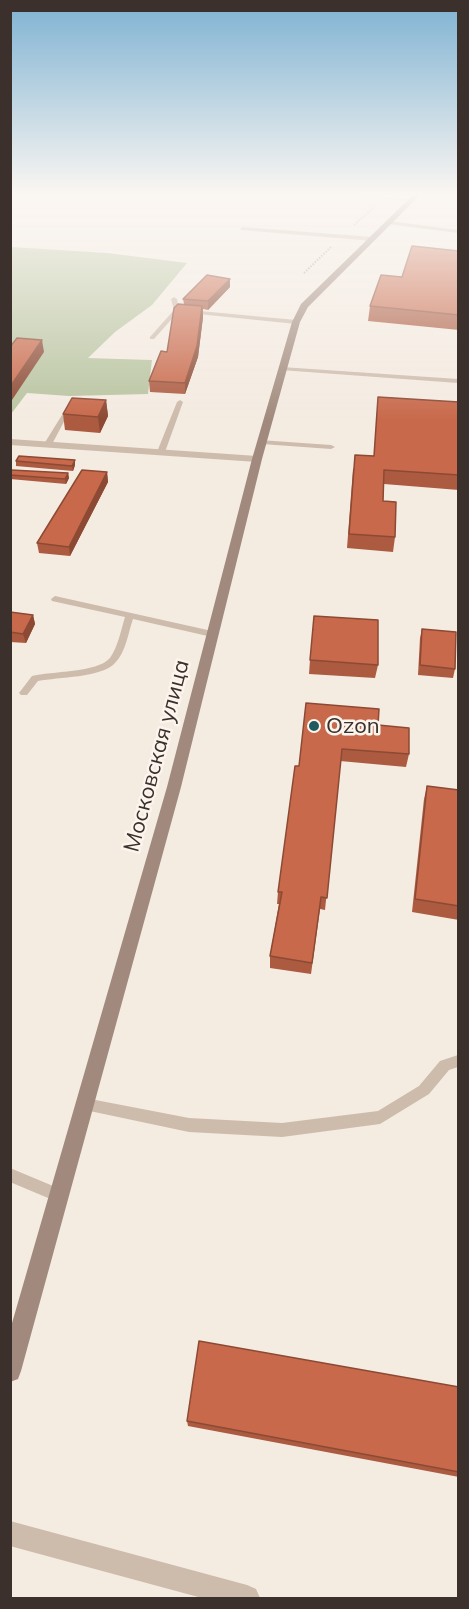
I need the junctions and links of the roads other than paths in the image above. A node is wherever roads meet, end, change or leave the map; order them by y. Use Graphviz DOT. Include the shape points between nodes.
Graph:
graph roads {
  1 [pos="341,270"];
  2 [pos="174,299"];
  3 [pos="177,310"];
  4 [pos="296,321"];
  5 [pos="152,338"];
  6 [pos="282,369"];
  7 [pos="459,381"];
  8 [pos="180,402"];
  9 [pos="64,416"];
  10 [pos="10,442"];
  11 [pos="262,442"];
  12 [pos="48,444"];
  13 [pos="331,447"];
  14 [pos="161,452"];
  15 [pos="257,459"];
  16 [pos="55,598"];
  17 [pos="130,615"];
  18 [pos="212,634"];
  19 [pos="24,693"];
  20 [pos="459,1061"];
  21 [pos="85,1104"];
  22 [pos="10,1175"];
  23 [pos="60,1196"];
  24 [pos="10,1371"];
  25 [pos="10,1533"];
  26 [pos="247,1599"];
  1 -- 4 [label="main road, Московская улица" via="304,306"];
  2 -- 3 [label="lane"];
  3 -- 4 [label="lane"];
  3 -- 5 [label="lane"];
  4 -- 6 [label="main road, Московская улица"];
  6 -- 7 [label="lane"];
  6 -- 11 [label="main road, Московская улица"];
  8 -- 14 [label="lane"];
  9 -- 12 [label="lane"];
  10 -- 12 [label="street"];
  11 -- 13 [label="lane"];
  11 -- 15 [label="main road, Московская улица"];
  12 -- 14 [label="street"];
  14 -- 15 [label="street"];
  15 -- 18 [label="main road, Московская улица"];
  16 -- 17 [label="lane"];
  17 -- 18 [label="lane"];
  17 -- 19 [label="lane" via="113,660 100,669 35,678"];
  18 -- 21 [label="main road, Московская улица" via="174,788"];
  20 -- 21 [label="lane" via="445,1065 424,1090 380,1117 282,1130 189,1125"];
  21 -- 23 [label="main road, Московская улица"];
  22 -- 23 [label="lane"];
  23 -- 24 [label="main road, Московская улица"];
  25 -- 26 [label="street"];
}
